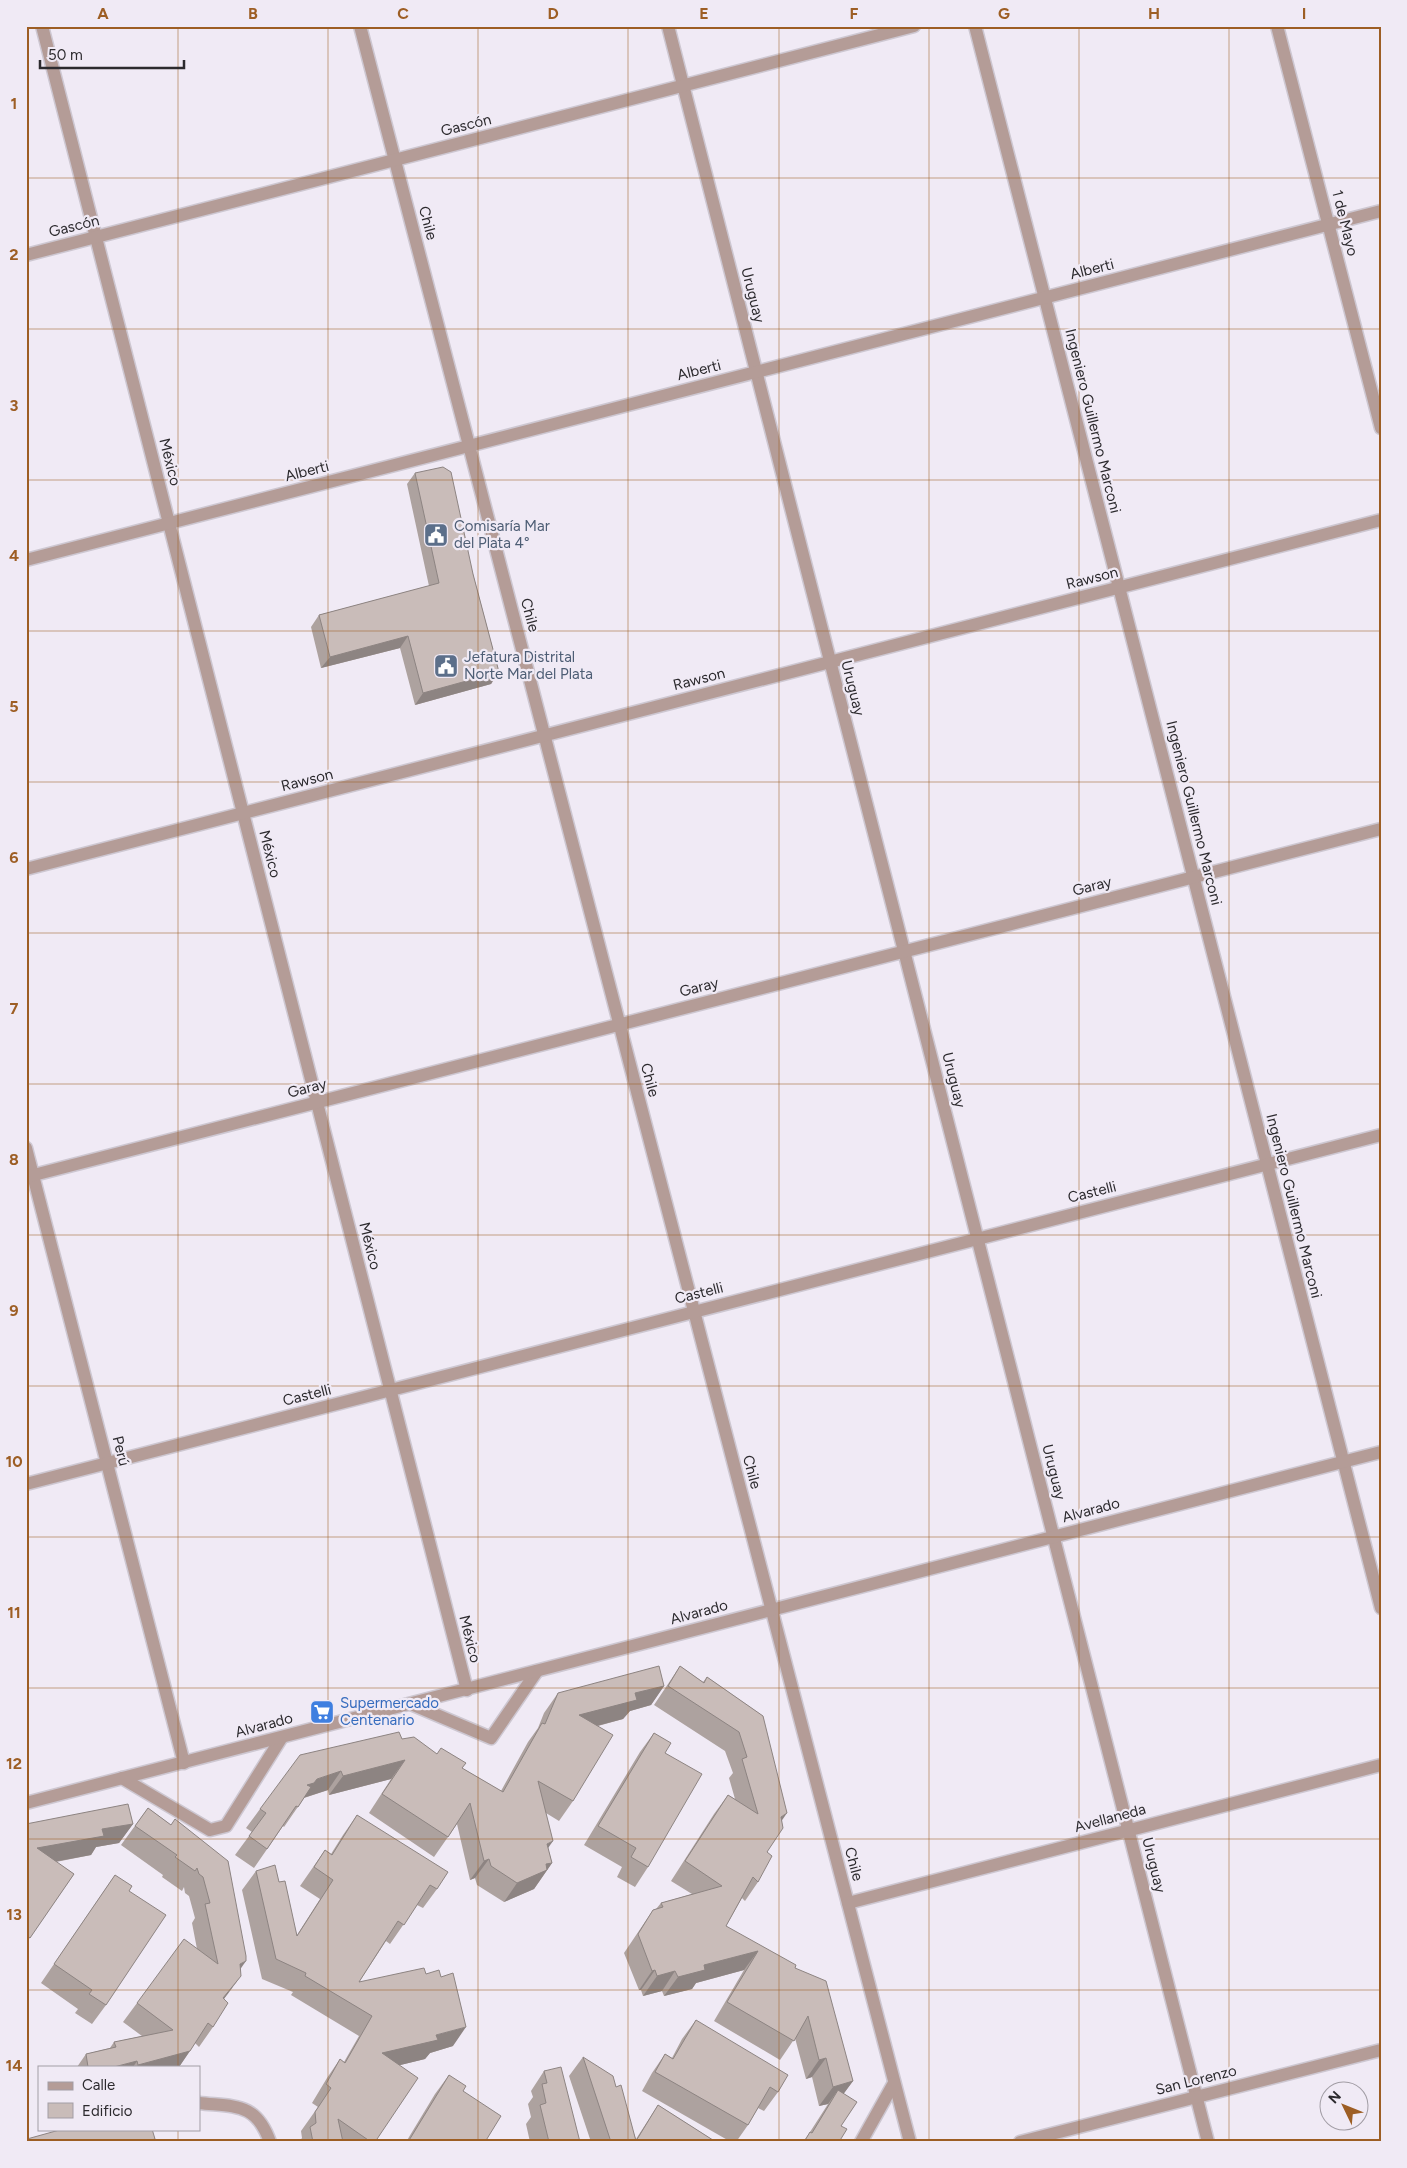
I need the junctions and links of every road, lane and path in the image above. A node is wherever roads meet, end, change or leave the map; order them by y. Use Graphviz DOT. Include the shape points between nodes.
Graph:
graph roads {
  1 [pos="42,26"];
  2 [pos="360,26"];
  3 [pos="668,26"];
  4 [pos="914,26"];
  5 [pos="975,26"];
  6 [pos="1277,26"];
  7 [pos="683,86"];
  8 [pos="395,160"];
  9 [pos="1381,212"];
  10 [pos="1328,225"];
  11 [pos="96,237"];
  12 [pos="26,255"];
  13 [pos="1045,298"];
  14 [pos="756,372"];
  15 [pos="1381,428"];
  16 [pos="469,446"];
  17 [pos="1381,520"];
  18 [pos="169,523"];
  19 [pos="26,560"];
  20 [pos="1119,588"];
  21 [pos="830,662"];
  22 [pos="544,736"];
  23 [pos="243,813"];
  24 [pos="1381,829"];
  25 [pos="26,869"];
  26 [pos="1193,877"];
  27 [pos="904,951"];
  28 [pos="619,1024"];
  29 [pos="317,1102"];
  30 [pos="1381,1135"];
  31 [pos="26,1148"];
  32 [pos="1267,1164"];
  33 [pos="30,1176"];
  34 [pos="977,1239"];
  35 [pos="694,1312"];
  36 [pos="390,1390"];
  37 [pos="1381,1452"];
  38 [pos="1343,1462"];
  39 [pos="107,1463"];
  40 [pos="26,1484"];
  41 [pos="1053,1537"];
  42 [pos="1381,1608"];
  43 [pos="771,1610"];
  44 [pos="537,1671"];
  45 [pos="466,1690"];
  46 [pos="411,1704"];
  47 [pos="282,1737"];
  48 [pos="184,1763"];
  49 [pos="1381,1765"];
  50 [pos="122,1778"];
  51 [pos="26,1803"];
  52 [pos="1128,1830"];
  53 [pos="848,1904"];
  54 [pos="1381,2050"];
  55 [pos="894,2083"];
  56 [pos="1196,2097"];
  57 [pos="200,2103"];
  58 [pos="270,2142"];
  59 [pos="861,2142"];
  60 [pos="910,2142"];
  61 [pos="1020,2142"];
  62 [pos="1208,2142"];
  1 -- 11 [label="street, México"];
  2 -- 8 [label="street, Chile"];
  3 -- 7 [label="street, Uruguay"];
  4 -- 7 [label="street, Gascón"];
  5 -- 13 [label="street, Ingeniero Guillermo Marconi"];
  6 -- 10 [label="street, 1 de Mayo"];
  7 -- 8 [label="street, Gascón"];
  7 -- 14 [label="street, Uruguay"];
  8 -- 11 [label="street, Gascón"];
  8 -- 16 [label="street, Chile"];
  9 -- 10 [label="street, Alberti"];
  10 -- 13 [label="street, Alberti"];
  10 -- 15 [label="street, 1 de Mayo"];
  11 -- 12 [label="street, Gascón"];
  11 -- 18 [label="street, México"];
  13 -- 14 [label="street, Alberti"];
  13 -- 20 [label="street, Ingeniero Guillermo Marconi"];
  14 -- 16 [label="street, Alberti"];
  14 -- 21 [label="street, Uruguay"];
  16 -- 18 [label="street, Alberti"];
  16 -- 22 [label="street, Chile"];
  17 -- 20 [label="street, Rawson"];
  18 -- 19 [label="street, Alberti"];
  18 -- 23 [label="street, México"];
  20 -- 21 [label="street, Rawson"];
  20 -- 26 [label="street, Ingeniero Guillermo Marconi"];
  21 -- 22 [label="street, Rawson"];
  21 -- 27 [label="street, Uruguay"];
  22 -- 23 [label="street, Rawson"];
  22 -- 28 [label="street, Chile"];
  23 -- 25 [label="street, Rawson"];
  23 -- 29 [label="street, México"];
  24 -- 26 [label="street, Garay"];
  26 -- 27 [label="street, Garay"];
  26 -- 32 [label="street, Ingeniero Guillermo Marconi"];
  27 -- 28 [label="street, Garay"];
  27 -- 34 [label="street, Uruguay"];
  28 -- 29 [label="street, Garay"];
  28 -- 35 [label="street, Chile"];
  29 -- 33 [label="street, Garay"];
  29 -- 36 [label="street, México"];
  30 -- 32 [label="street, Castelli"];
  31 -- 33 [label="street, Perú"];
  32 -- 34 [label="street, Castelli"];
  32 -- 38 [label="street, Ingeniero Guillermo Marconi"];
  33 -- 39 [label="street, Perú"];
  34 -- 35 [label="street, Castelli"];
  34 -- 41 [label="street, Uruguay"];
  35 -- 36 [label="street, Castelli"];
  35 -- 43 [label="street, Chile"];
  36 -- 39 [label="street, Castelli"];
  36 -- 45 [label="street, México"];
  37 -- 38 [label="street, Alvarado"];
  38 -- 41 [label="street, Alvarado"];
  38 -- 42 [label="street, Ingeniero Guillermo Marconi"];
  39 -- 40 [label="street, Castelli"];
  39 -- 48 [label="street, Perú"];
  41 -- 43 [label="street, Alvarado"];
  41 -- 52 [label="street, Uruguay"];
  43 -- 44 [label="street, Alvarado"];
  43 -- 53 [label="street, Chile"];
  44 -- 45 [label="street, Alvarado"];
  44 -- 46 [label="street" via="491,1738"];
  45 -- 46 [label="street, Alvarado"];
  46 -- 47 [label="street, Alvarado"];
  47 -- 48 [label="street, Alvarado"];
  47 -- 50 [label="street" via="226,1826 210,1830"];
  48 -- 50 [label="street, Alvarado"];
  49 -- 52 [label="street, Avellaneda"];
  50 -- 51 [label="street, Alvarado"];
  52 -- 53 [label="street, Avellaneda"];
  52 -- 56 [label="street, Uruguay"];
  53 -- 55 [label="street, Chile"];
  54 -- 56 [label="street, San Lorenzo"];
  55 -- 59 [label="street"];
  55 -- 60 [label="street, Chile"];
  56 -- 61 [label="street, San Lorenzo"];
  56 -- 62 [label="street, Uruguay"];
  57 -- 58 [label="street" via="248,2110 260,2119"];
}
